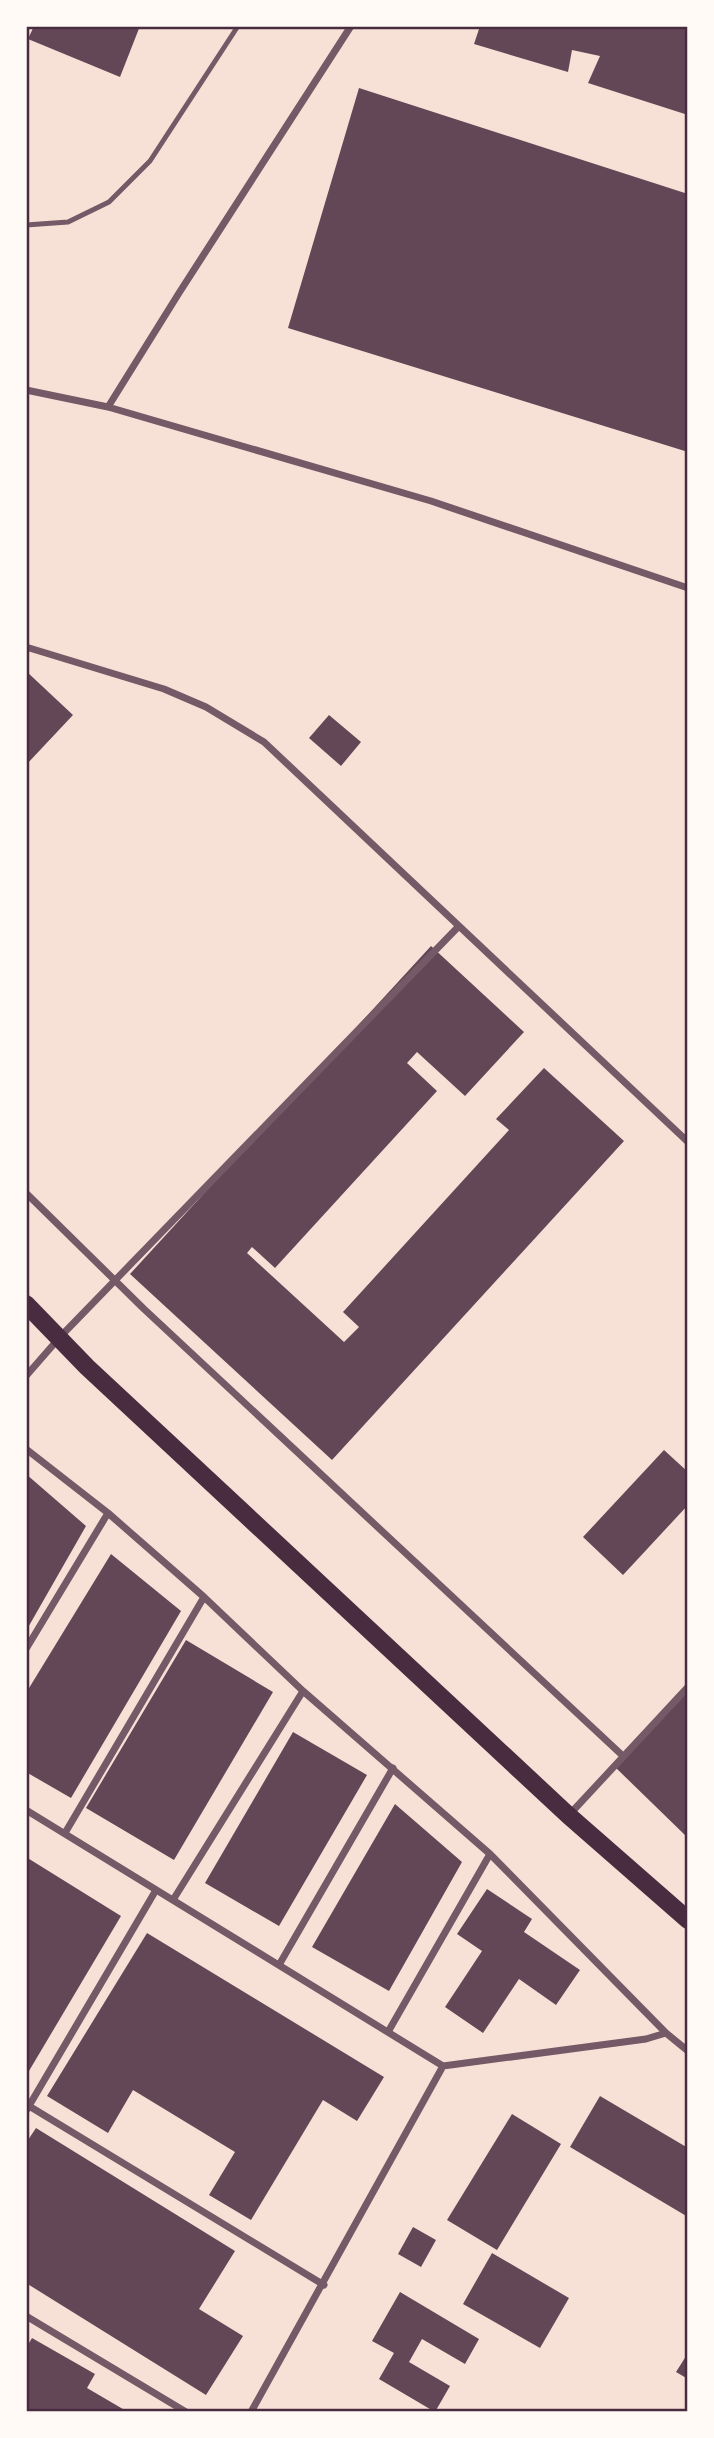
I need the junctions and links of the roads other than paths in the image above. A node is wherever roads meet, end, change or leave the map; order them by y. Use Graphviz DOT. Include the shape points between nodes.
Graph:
graph roads {
  1 [pos="238,26"];
  2 [pos="352,26"];
  3 [pos="26,225"];
  4 [pos="26,390"];
  5 [pos="108,407"];
  6 [pos="688,588"];
  7 [pos="26,647"];
  8 [pos="459,926"];
  9 [pos="688,1142"];
  10 [pos="26,1194"];
  11 [pos="114,1281"];
  12 [pos="26,1304"];
  13 [pos="60,1337"];
  14 [pos="26,1376"];
  15 [pos="26,1449"];
  16 [pos="108,1514"];
  17 [pos="204,1597"];
  18 [pos="26,1649"];
  19 [pos="688,1688"];
  20 [pos="303,1690"];
  21 [pos="623,1756"];
  22 [pos="393,1768"];
  23 [pos="26,1810"];
  24 [pos="568,1815"];
  25 [pos="65,1833"];
  26 [pos="490,1854"];
  27 [pos="156,1890"];
  28 [pos="173,1900"];
  29 [pos="688,1920"];
  30 [pos="279,1965"];
  31 [pos="388,2032"];
  32 [pos="666,2033"];
  33 [pos="688,2051"];
  34 [pos="443,2066"];
  35 [pos="28,2108"];
  36 [pos="324,2285"];
  37 [pos="27,2320"];
  38 [pos="186,2412"];
  39 [pos="251,2412"];
  1 -- 3 [label="lane" via="149,161 109,202 68,222"];
  2 -- 5 [label="street"];
  4 -- 5 [label="street"];
  5 -- 6 [label="street" via="431,501"];
  7 -- 8 [label="street" via="164,689 236,723 264,742"];
  8 -- 9 [label="street"];
  8 -- 11 [label="street"];
  10 -- 11 [label="street"];
  11 -- 13 [label="street"];
  11 -- 21 [label="street"];
  12 -- 13 [label="main road"];
  13 -- 14 [label="street"];
  13 -- 24 [label="main road" via="97,1377"];
  15 -- 16 [label="street"];
  16 -- 17 [label="street"];
  16 -- 18 [label="street"];
  17 -- 20 [label="street"];
  17 -- 25 [label="street"];
  19 -- 21 [label="street"];
  20 -- 22 [label="street"];
  20 -- 28 [label="street"];
  21 -- 24 [label="street"];
  22 -- 26 [label="street"];
  22 -- 30 [label="street"];
  23 -- 25 [label="street"];
  24 -- 29 [label="main road"];
  25 -- 27 [label="street"];
  26 -- 31 [label="street"];
  26 -- 32 [label="street"];
  27 -- 28 [label="street"];
  27 -- 35 [label="street"];
  28 -- 30 [label="street"];
  30 -- 31 [label="street"];
  31 -- 34 [label="street"];
  32 -- 33 [label="street"];
  32 -- 34 [label="street"];
  34 -- 36 [label="street"];
  35 -- 36 [label="street"];
  36 -- 39 [label="street"];
  37 -- 38 [label="street"];
}
